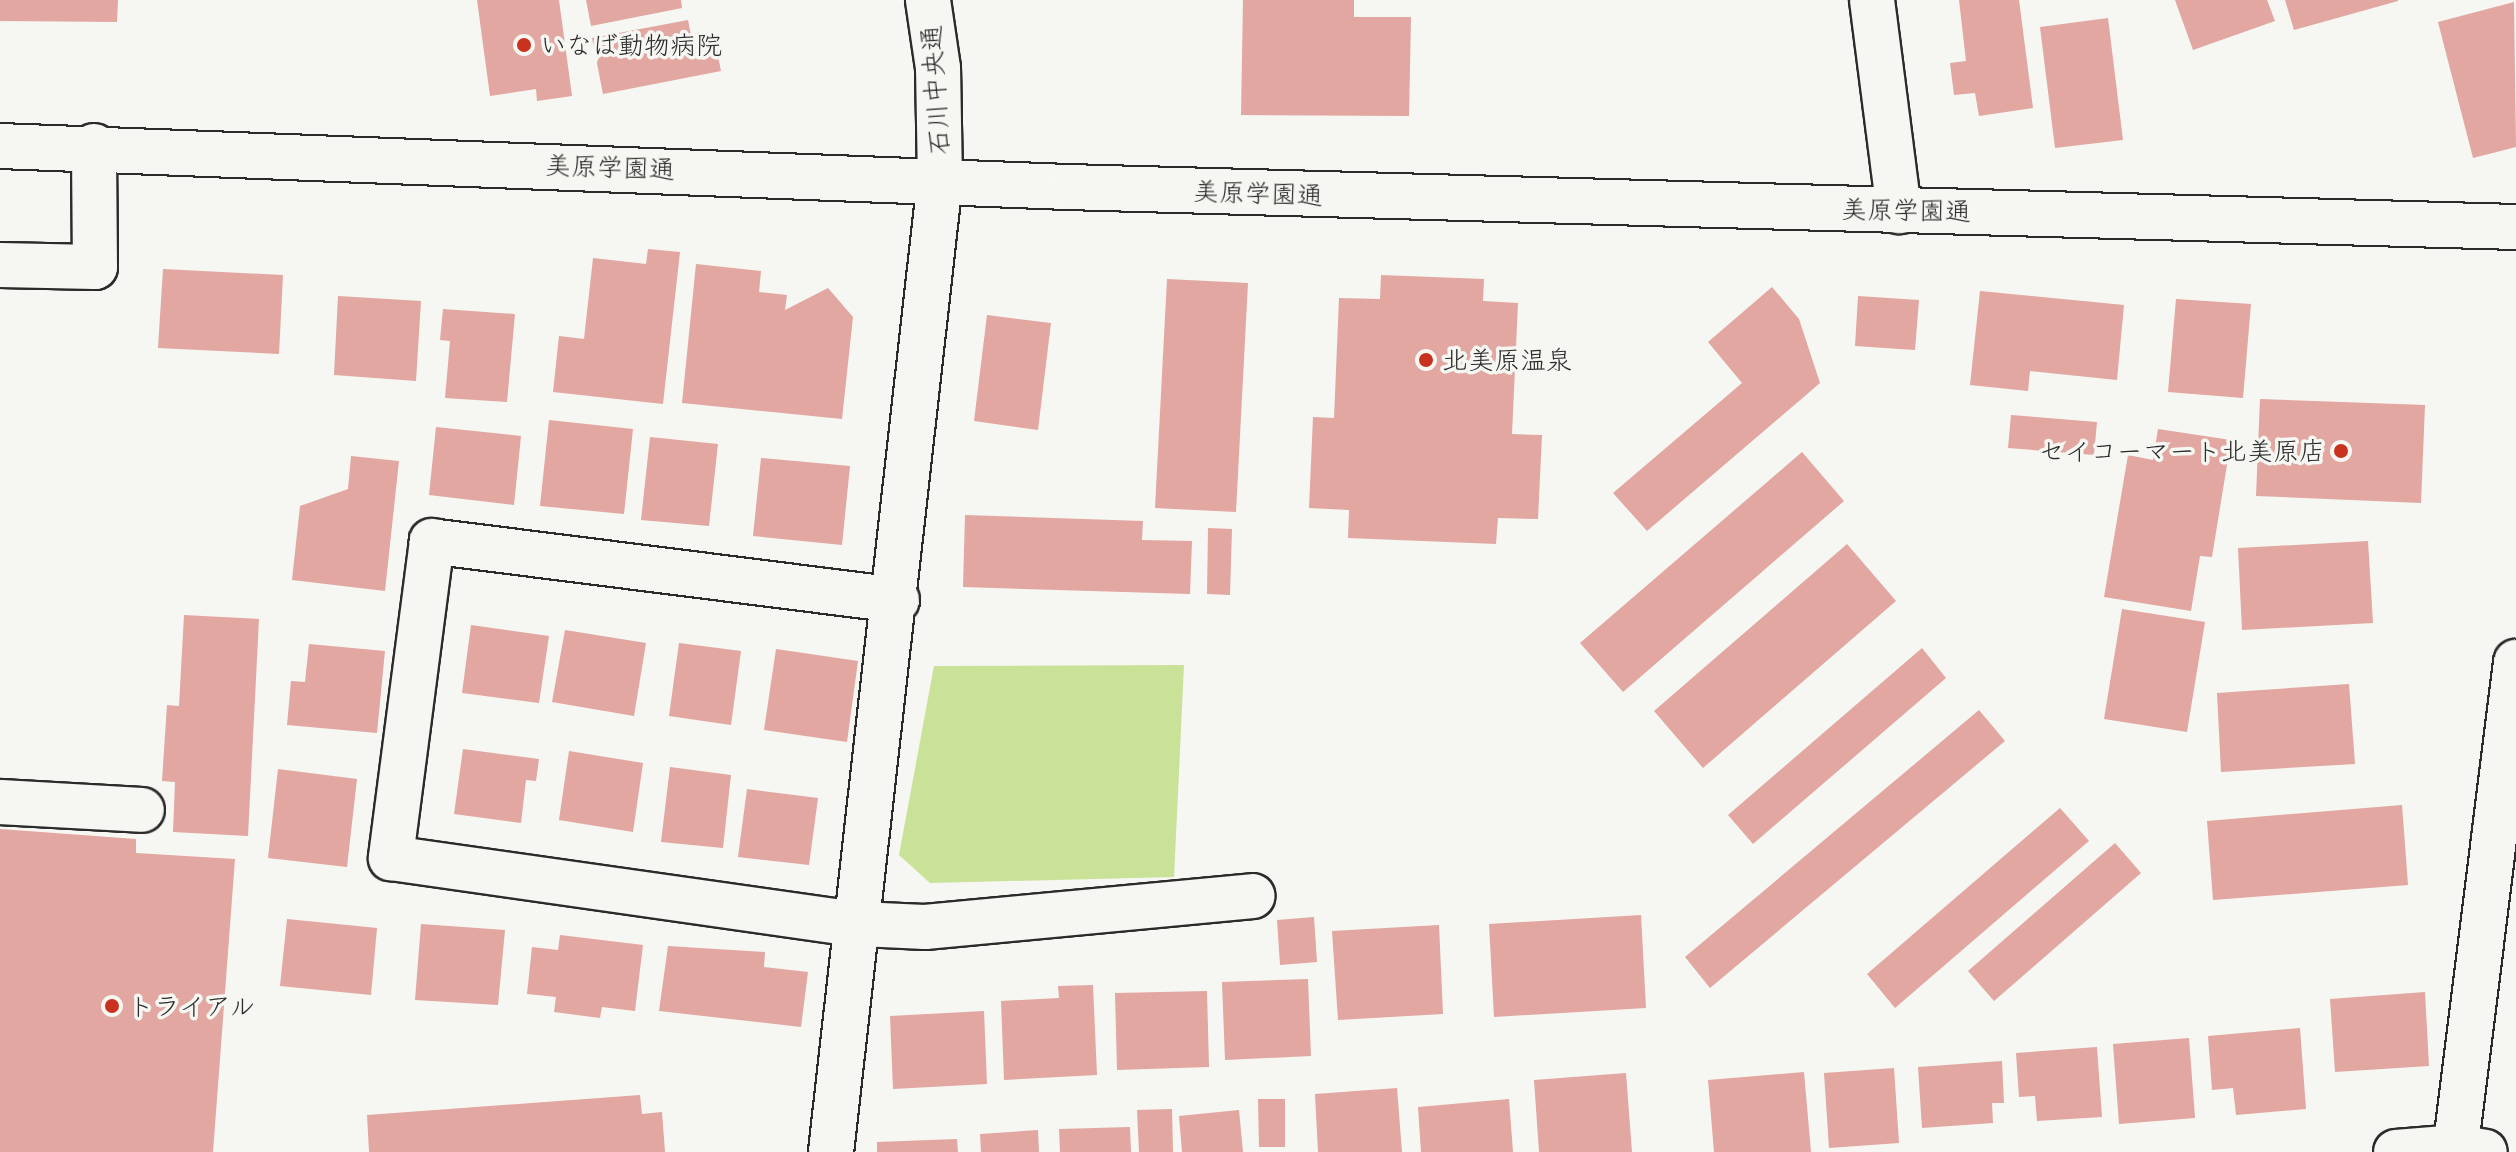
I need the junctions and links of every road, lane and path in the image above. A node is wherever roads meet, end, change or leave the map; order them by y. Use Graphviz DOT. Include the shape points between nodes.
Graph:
graph roads {
  1 [pos="928,0"];
  2 [pos="1872,0"];
  3 [pos="0,146"];
  4 [pos="94,146"];
  5 [pos="940,181"];
  6 [pos="1899,211"];
  7 [pos="2516,227"];
  8 [pos="0,265"];
  9 [pos="897,600"];
  10 [pos="2516,662"];
  11 [pos="0,802"];
  12 [pos="142,810"];
  13 [pos="1253,896"];
  14 [pos="857,924"];
  15 [pos="2465,1150"];
  16 [pos="831,1152"];
  17 [pos="2396,1152"];
  1 -- 5 [label="street, 石川中央通" via="938,68"];
  2 -- 6 [label="street"];
  3 -- 4 [label="street, 美原学園通"];
  4 -- 5 [label="street, 美原学園通"];
  4 -- 8 [label="street" via="95,267"];
  5 -- 6 [label="street, 美原学園通"];
  5 -- 9 [label="street, 石川中央通"];
  6 -- 7 [label="street, 美原学園通"];
  9 -- 14 [label="street, 石川中央通"];
  9 -- 14 [label="street" via="432,541 391,858"];
  10 -- 15 [label="street"];
  11 -- 12 [label="street"];
  13 -- 14 [label="street" via="925,927"];
  14 -- 16 [label="street, 石川中央通"];
  15 -- 17 [label="street"];
}
